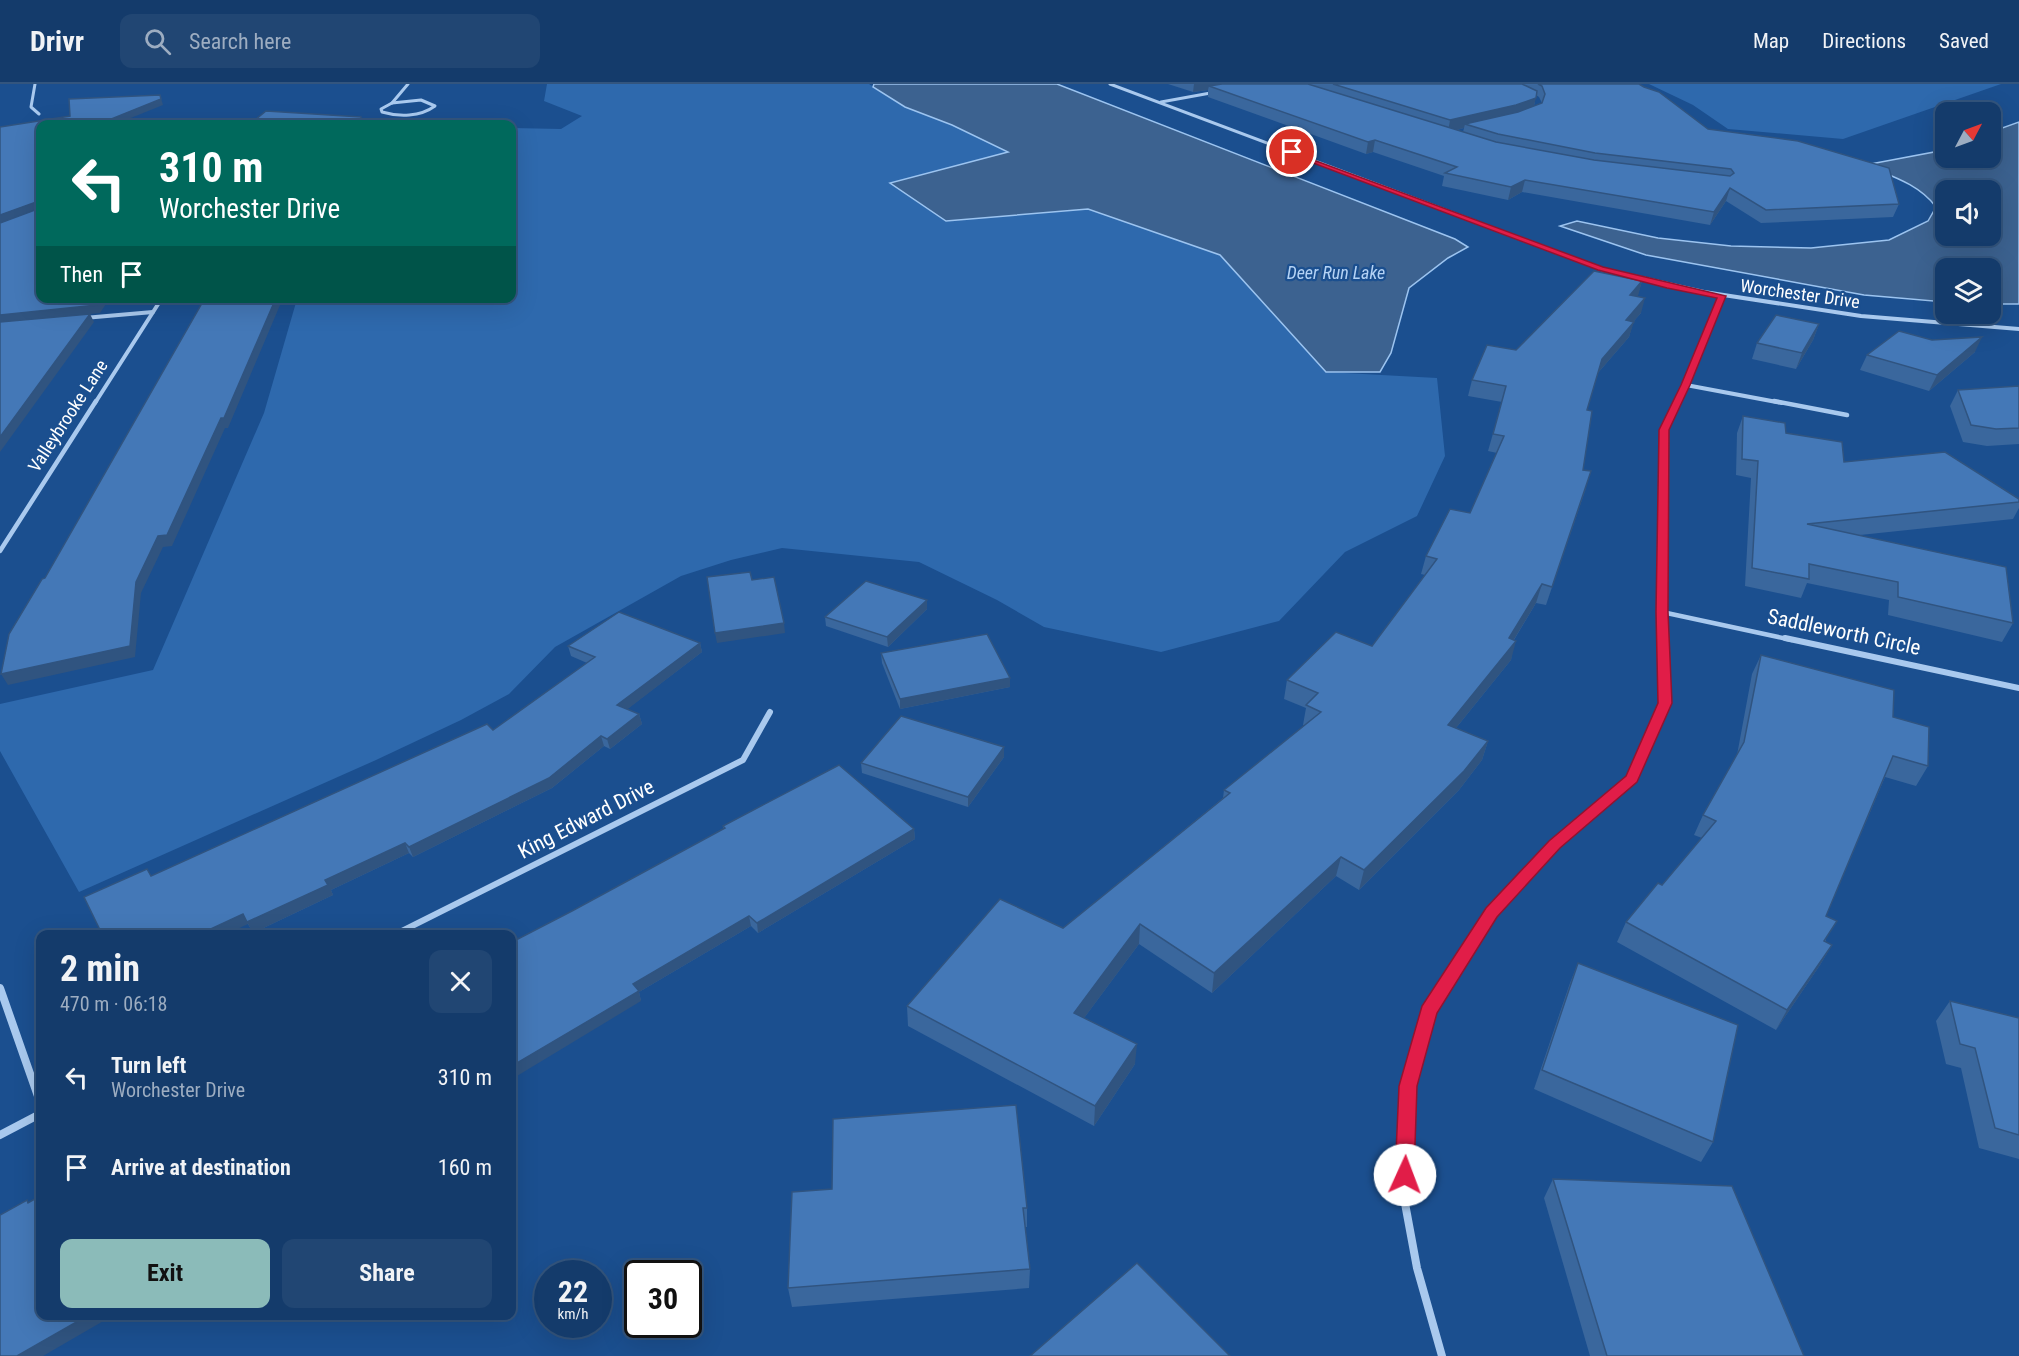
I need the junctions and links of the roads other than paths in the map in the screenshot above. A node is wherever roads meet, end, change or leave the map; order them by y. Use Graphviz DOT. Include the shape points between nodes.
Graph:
graph roads {
  1 [pos="35,84"];
  2 [pos="408,84"];
  3 [pos="1110,84"];
  4 [pos="1227,90"];
  5 [pos="1159,102"];
  6 [pos="392,103"];
  7 [pos="39,114"];
  8 [pos="1722,296"];
  9 [pos="159,303"];
  10 [pos="153,312"];
  11 [pos="82,318"];
  12 [pos="2019,329"];
  13 [pos="1686,385"];
  14 [pos="1847,415"];
  15 [pos="0,551"];
  16 [pos="1662,612"];
  17 [pos="2019,688"];
  18 [pos="770,712"];
  19 [pos="404,930"];
  20 [pos="0,988"];
  21 [pos="36,1091"];
  22 [pos="36,1116"];
  23 [pos="0,1135"];
  24 [pos="1442,1356"];
  1 -- 7 [label="street" via="31,107"];
  2 -- 6 [label="street"];
  3 -- 5 [label="street, Worchester Drive"];
  4 -- 5 [label="street"];
  5 -- 8 [label="street, Worchester Drive" via="1601,268"];
  6 -- 6 [label="street" via="419,100 435,106 413,114 382,112"];
  8 -- 12 [label="street, Worchester Drive" via="1880,319"];
  8 -- 13 [label="street"];
  9 -- 10 [label="street, Valleybrooke Lane"];
  10 -- 11 [label="street"];
  10 -- 15 [label="street, Valleybrooke Lane"];
  13 -- 14 [label="street"];
  13 -- 16 [label="street" via="1664,430"];
  16 -- 17 [label="street, Saddleworth Circle"];
  16 -- 24 [label="street" via="1665,703 1632,779 1554,844 1491,913 1429,1011 1408,1086 1404,1198 1417,1268"];
  18 -- 19 [label="street, King Edward Drive" via="743,759"];
  20 -- 21 [label="street"];
  22 -- 23 [label="street"];
}
